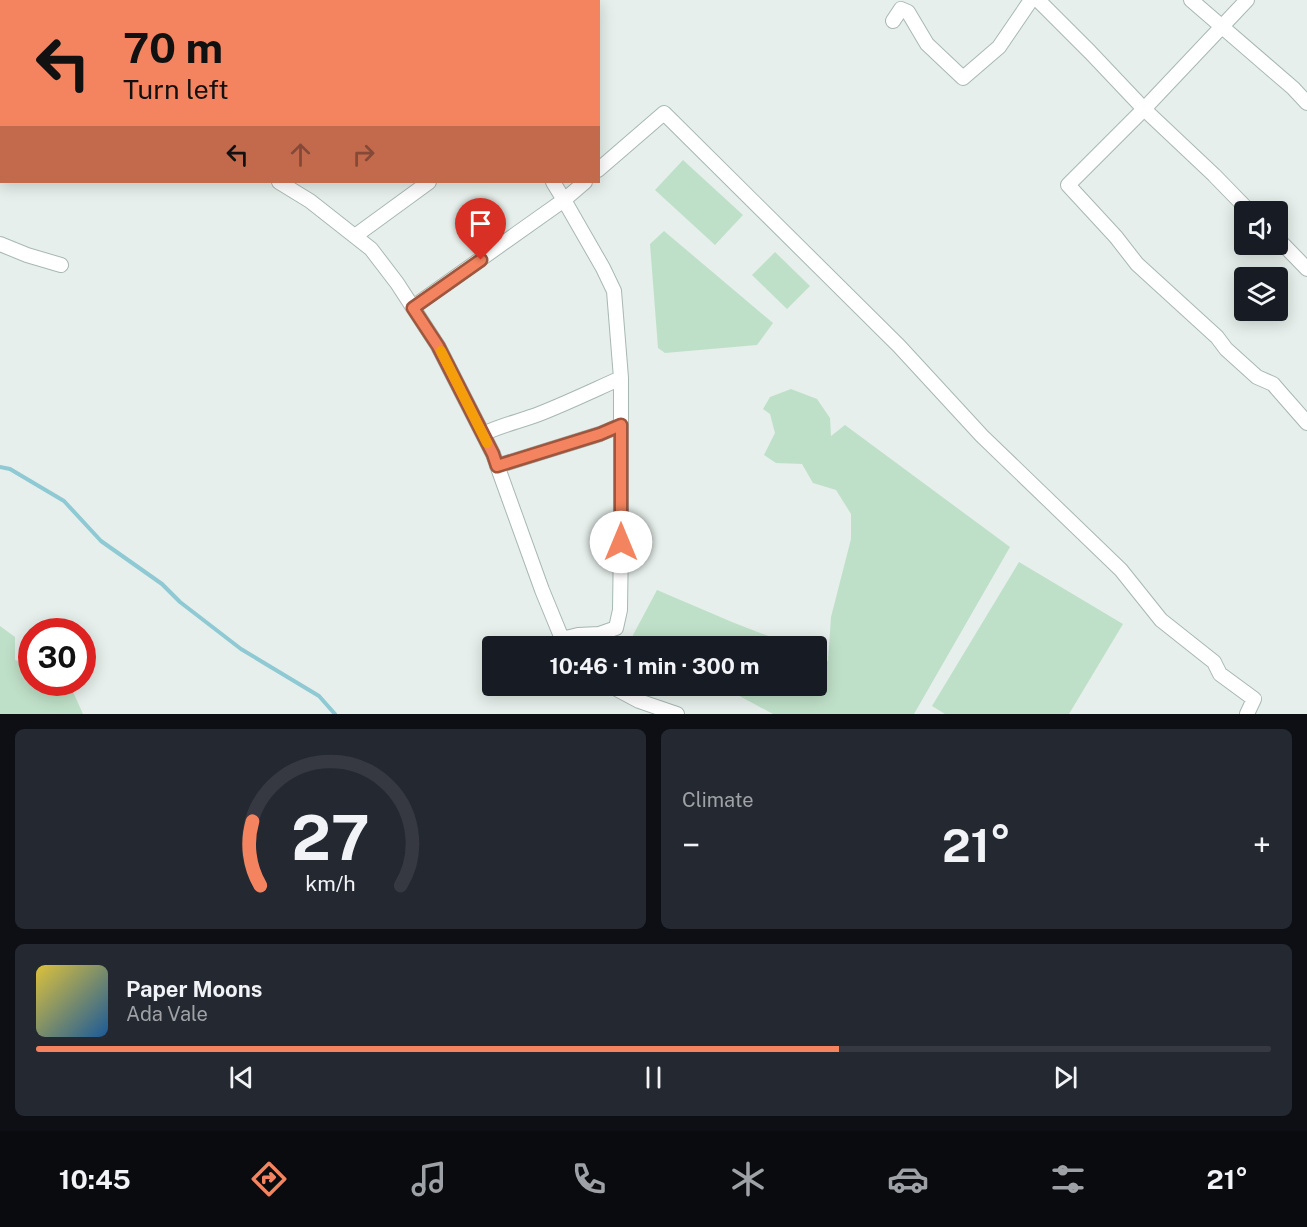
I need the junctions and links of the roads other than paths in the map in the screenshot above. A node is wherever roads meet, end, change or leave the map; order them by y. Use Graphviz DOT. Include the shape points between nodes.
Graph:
graph roads {
  1 [pos="1030,0"];
  2 [pos="1038,0"];
  3 [pos="1191,0"];
  4 [pos="1247,0"];
  5 [pos="893,21"];
  6 [pos="1222,26"];
  7 [pos="1307,104"];
  8 [pos="1144,109"];
  9 [pos="600,168"];
  10 [pos="281,183"];
  11 [pos="428,183"];
  12 [pos="554,183"];
  13 [pos="584,183"];
  14 [pos="564,200"];
  15 [pos="1239,201"];
  16 [pos="355,236"];
  17 [pos="0,244"];
  18 [pos="1288,249"];
  19 [pos="61,266"];
  20 [pos="1307,269"];
  21 [pos="413,308"];
  22 [pos="621,378"];
  23 [pos="1307,423"];
  24 [pos="621,425"];
  25 [pos="483,434"];
  26 [pos="497,466"];
  27 [pos="560,636"];
  28 [pos="576,636"];
  29 [pos="630,696"];
  30 [pos="677,714"];
  31 [pos="1247,714"];
  1 -- 5 [label="street" via="999,47 963,78 927,44 908,12 901,9"];
  2 -- 8 [label="street"];
  3 -- 6 [label="street"];
  4 -- 6 [label="street"];
  6 -- 7 [label="street"];
  6 -- 8 [label="street"];
  8 -- 15 [label="street"];
  8 -- 23 [label="street" via="1068,185 1137,264 1257,377 1273,384"];
  9 -- 31 [label="street" via="664,113 899,346 982,436 1121,570 1161,620 1254,699"];
  10 -- 16 [label="street"];
  11 -- 16 [label="street"];
  12 -- 14 [label="street"];
  13 -- 14 [label="street"];
  14 -- 21 [label="street"];
  14 -- 22 [label="street" via="614,291"];
  16 -- 21 [label="street" via="371,249"];
  17 -- 19 [label="street"];
  18 -- 20 [label="street"];
  21 -- 25 [label="street" via="438,346"];
  22 -- 24 [label="street"];
  22 -- 25 [label="street" via="548,411"];
  24 -- 26 [label="street"];
  24 -- 28 [label="street" via="620,610 616,628"];
  25 -- 26 [label="street"];
  26 -- 27 [label="street"];
  29 -- 30 [label="street"];
}
